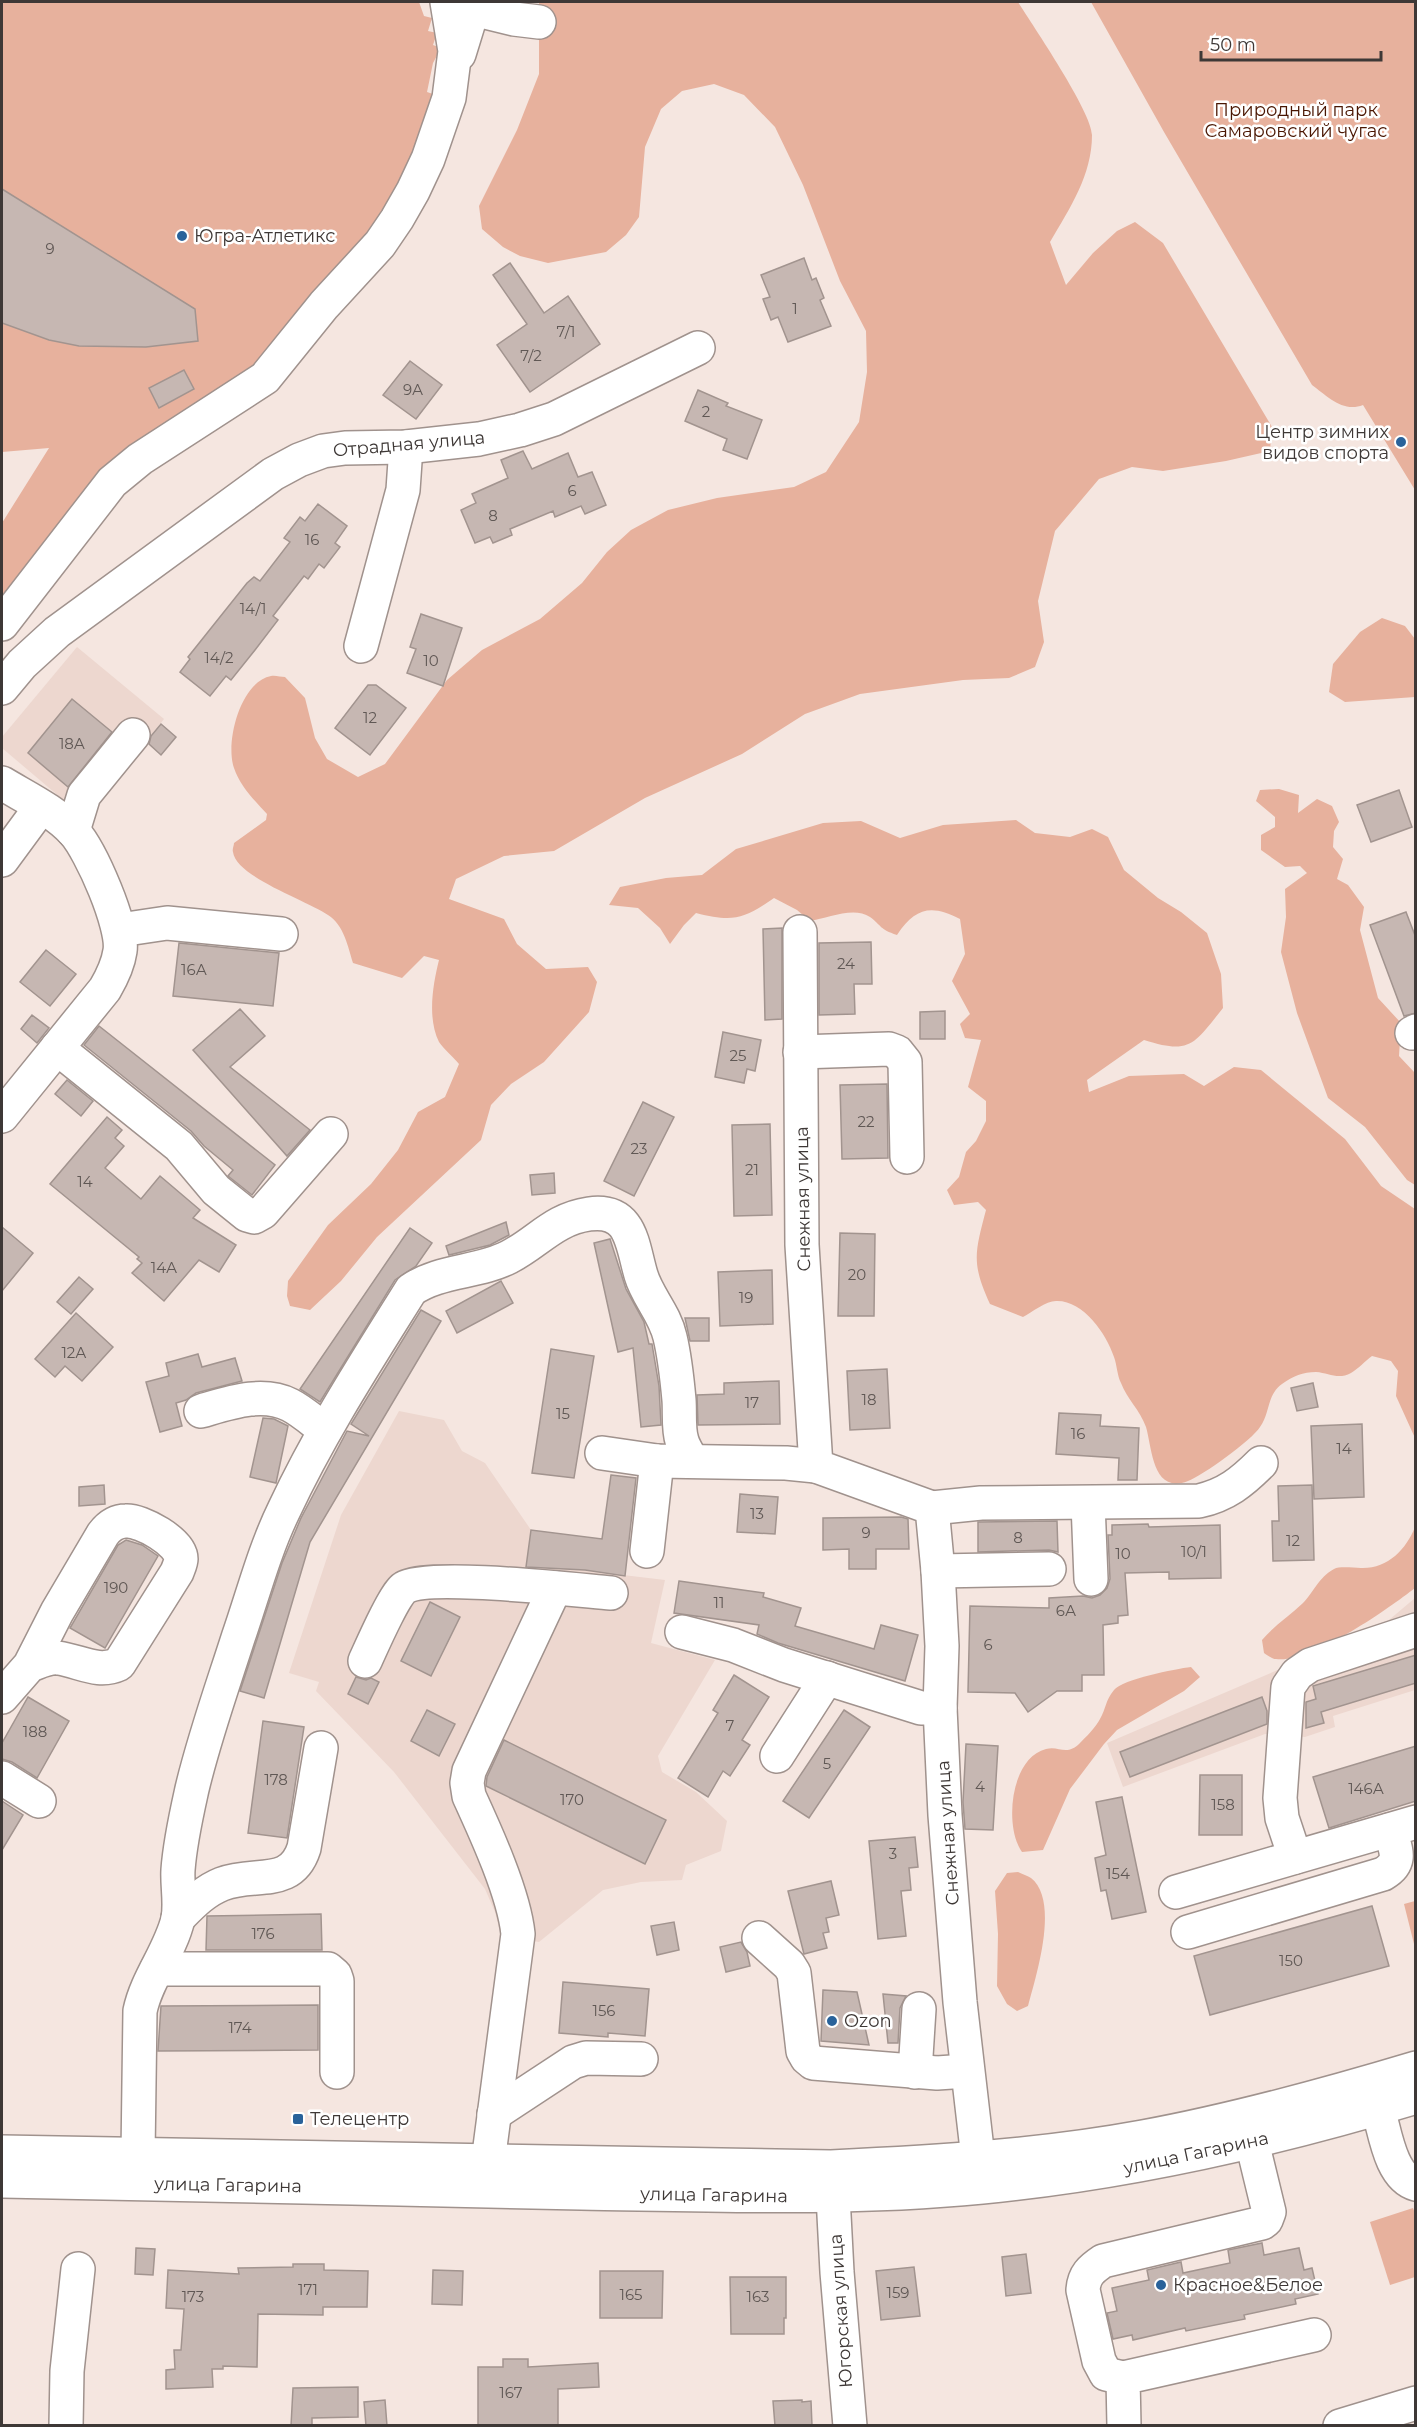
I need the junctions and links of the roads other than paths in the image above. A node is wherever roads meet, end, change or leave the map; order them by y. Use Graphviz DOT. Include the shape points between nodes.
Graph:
graph roads {
  1 [pos="465,4"];
  2 [pos="539,21"];
  3 [pos="698,348"];
  4 [pos="406,447"];
  5 [pos="2,624"];
  6 [pos="361,646"];
  7 [pos="2,688"];
  8 [pos="133,735"];
  9 [pos="2,783"];
  10 [pos="40,807"];
  11 [pos="73,831"];
  12 [pos="2,860"];
  13 [pos="120,930"];
  14 [pos="800,932"];
  15 [pos="281,934"];
  16 [pos="57,1048"];
  17 [pos="800,1052"];
  18 [pos="2,1116"];
  19 [pos="331,1134"];
  20 [pos="907,1157"];
  21 [pos="201,1411"];
  22 [pos="325,1430"];
  23 [pos="603,1453"];
  24 [pos="657,1461"];
  25 [pos="692,1461"];
  26 [pos="1261,1463"];
  27 [pos="816,1466"];
  28 [pos="1088,1503"];
  29 [pos="932,1508"];
  30 [pos="647,1551"];
  31 [pos="1049,1569"];
  32 [pos="938,1571"];
  33 [pos="1091,1579"];
  34 [pos="555,1588"];
  35 [pos="611,1593"];
  36 [pos="1416,1630"];
  37 [pos="682,1632"];
  38 [pos="365,1661"];
  39 [pos="30,1665"];
  40 [pos="827,1678"];
  41 [pos="2,1697"];
  42 [pos="940,1708"];
  43 [pos="321,1748"];
  44 [pos="777,1756"];
  45 [pos="2,1778"];
  46 [pos="39,1801"];
  47 [pos="1403,1826"];
  48 [pos="1295,1857"];
  49 [pos="1176,1892"];
  50 [pos="178,1918"];
  51 [pos="1188,1932"];
  52 [pos="759,1938"];
  53 [pos="157,1969"];
  54 [pos="919,2009"];
  55 [pos="641,2059"];
  56 [pos="1416,2068"];
  57 [pos="967,2071"];
  58 [pos="337,2072"];
  59 [pos="915,2072"];
  60 [pos="1416,2097"];
  61 [pos="1378,2109"];
  62 [pos="494,2114"];
  63 [pos="1252,2142"];
  64 [pos="2,2152"];
  65 [pos="488,2162"];
  66 [pos="138,2169"];
  67 [pos="980,2173"];
  68 [pos="2,2181"];
  69 [pos="832,2182"];
  70 [pos="1416,2184"];
  71 [pos="78,2269"];
  72 [pos="1314,2335"];
  73 [pos="1123,2378"];
  74 [pos="1416,2403"];
  75 [pos="66,2426"];
  76 [pos="850,2426"];
  77 [pos="1124,2426"];
  78 [pos="1340,2426"];
  1 -- 2 [label="street" via="514,20"];
  1 -- 5 [label="street" via="449,98 428,159 380,244 265,378 140,459 112,482"];
  3 -- 4 [label="street, Отрадная улица" via="537,425 479,439"];
  4 -- 6 [label="street" via="403,490"];
  4 -- 7 [label="street, Отрадная улица" via="322,452 299,459 273,474 57,632"];
  8 -- 11 [label="street" via="84,795"];
  9 -- 10 [label="street"];
  10 -- 11 [label="street"];
  10 -- 12 [label="street"];
  11 -- 13 [label="street" via="91,859"];
  13 -- 15 [label="street" via="167,923"];
  13 -- 16 [label="street" via="121,950 115,972"];
  14 -- 17 [label="street, Снежная улица"];
  16 -- 18 [label="street"];
  16 -- 19 [label="street" via="179,1146 216,1190 247,1215 254,1217 264,1212"];
  17 -- 20 [label="street" via="889,1049 902,1057"];
  17 -- 27 [label="street, Снежная улица" via="802,1245"];
  21 -- 22 [label="street" via="243,1399 270,1399 290,1405"];
  22 -- 25 [label="street" via="411,1290 423,1282 511,1256 572,1217 610,1215 631,1235 642,1277 669,1333 682,1440"];
  22 -- 50 [label="street" via="272,1536 193,1786 178,1872"];
  23 -- 24 [label="street"];
  24 -- 25 [label="street"];
  24 -- 30 [label="street"];
  25 -- 27 [label="street"];
  26 -- 28 [label="street" via="1218,1497 1199,1501"];
  27 -- 29 [label="street"];
  28 -- 29 [label="street" via="981,1503"];
  28 -- 33 [label="street"];
  29 -- 32 [label="street, Снежная улица"];
  31 -- 32 [label="street"];
  32 -- 42 [label="street, Снежная улица"];
  34 -- 35 [label="street"];
  34 -- 38 [label="street" via="414,1583 401,1589"];
  34 -- 62 [label="street" via="469,1771 467,1783 508,1892 519,1934"];
  36 -- 48 [label="street" via="1310,1665 1288,1687 1280,1798"];
  37 -- 40 [label="street" via="733,1645"];
  39 -- 39 [label="street" via="57,1658 101,1668 119,1664 177,1572 181,1559 178,1549 142,1524 129,1521 109,1526"];
  39 -- 41 [label="street"];
  40 -- 42 [label="street" via="921,1708"];
  40 -- 44 [label="street"];
  42 -- 57 [label="street, Снежная улица"];
  43 -- 50 [label="street" via="304,1848 293,1870 221,1884 200,1896"];
  45 -- 46 [label="street"];
  47 -- 48 [label="street"];
  47 -- 51 [label="street" via="1392,1869 1383,1874"];
  48 -- 49 [label="street"];
  50 -- 53 [label="street"];
  52 -- 59 [label="street" via="794,1973 807,2058 820,2065"];
  53 -- 58 [label="street" via="328,1969 337,1981"];
  53 -- 66 [label="street" via="140,2011"];
  54 -- 59 [label="street"];
  55 -- 62 [label="street" via="586,2058 573,2062"];
  56 -- 67 [label="street, улица Гагарина" via="1252,2115"];
  57 -- 59 [label="street"];
  57 -- 67 [label="street, Снежная улица"];
  60 -- 61 [label="street, улица Гагарина"];
  61 -- 63 [label="street, улица Гагарина"];
  61 -- 70 [label="street" via="1396,2168 1407,2182"];
  62 -- 65 [label="street"];
  63 -- 67 [label="street, улица Гагарина" via="1146,2166"];
  63 -- 73 [label="street" via="1269,2212 1262,2223 1103,2261 1084,2278 1083,2290 1099,2361 1107,2374"];
  64 -- 66 [label="street, улица Гагарина"];
  65 -- 66 [label="street, улица Гагарина"];
  65 -- 69 [label="street, улица Гагарина"];
  66 -- 68 [label="street, улица Гагарина"];
  66 -- 69 [label="street, улица Гагарина"];
  67 -- 69 [label="street, улица Гагарина"];
  69 -- 76 [label="street, Югорская улица"];
  71 -- 75 [label="street" via="67,2371"];
  72 -- 73 [label="street"];
  73 -- 77 [label="street"];
  74 -- 78 [label="street"];
}
